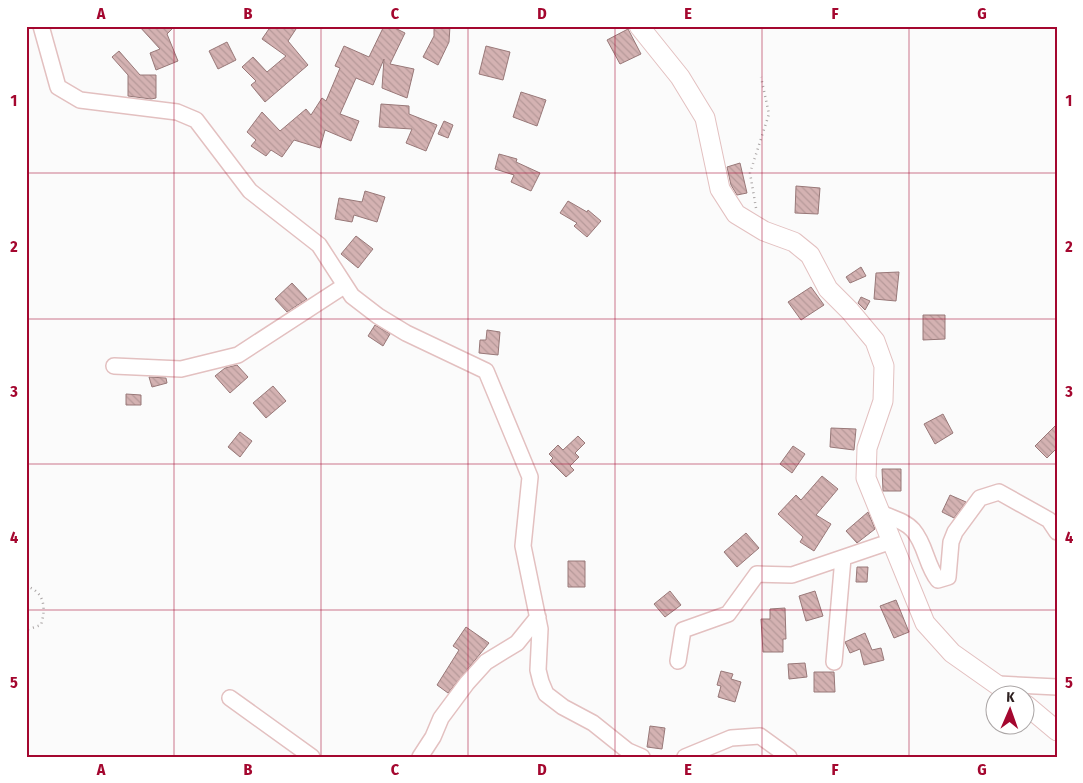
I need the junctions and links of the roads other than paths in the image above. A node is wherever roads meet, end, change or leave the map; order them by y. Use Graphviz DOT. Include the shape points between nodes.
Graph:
graph roads {
  1 [pos="41,26"];
  2 [pos="639,26"];
  3 [pos="344,286"];
  4 [pos="114,366"];
  5 [pos="881,513"];
  6 [pos="1057,532"];
  7 [pos="892,541"];
  8 [pos="843,558"];
  9 [pos="538,617"];
  10 [pos="678,661"];
  11 [pos="834,662"];
  12 [pos="998,684"];
  13 [pos="1001,686"];
  14 [pos="1057,687"];
  15 [pos="230,698"];
  16 [pos="1036,713"];
  17 [pos="1057,731"];
  18 [pos="312,757"];
  19 [pos="420,757"];
  20 [pos="642,757"];
  21 [pos="685,757"];
  22 [pos="788,757"];
  1 -- 3 [label="street" via="58,86 80,100 177,112 196,120 250,191 319,245"];
  2 -- 5 [label="street" via="680,77 704,118 720,189 736,214 764,231 794,242 810,255 828,289 875,341 884,366 883,401 867,448 866,478"];
  3 -- 4 [label="street" via="238,355 181,369"];
  3 -- 9 [label="street" via="378,316 406,333 486,370 530,477 523,546"];
  5 -- 6 [label="street" via="900,520 913,530 930,571 938,580 948,577 956,532 980,498 999,492 1016,499 1049,520"];
  5 -- 7 [label="street"];
  7 -- 8 [label="street"];
  7 -- 12 [label="street" via="925,623 952,652"];
  8 -- 10 [label="street" via="792,575 756,574 728,614 682,630"];
  8 -- 11 [label="street"];
  9 -- 19 [label="street" via="517,643 486,662 467,683 441,718"];
  9 -- 20 [label="street" via="538,670 546,694"];
  12 -- 13 [label="street"];
  12 -- 14 [label="street"];
  15 -- 18 [label="street"];
  16 -- 17 [label="street"];
  21 -- 22 [label="street" via="731,738 760,736"];
}
